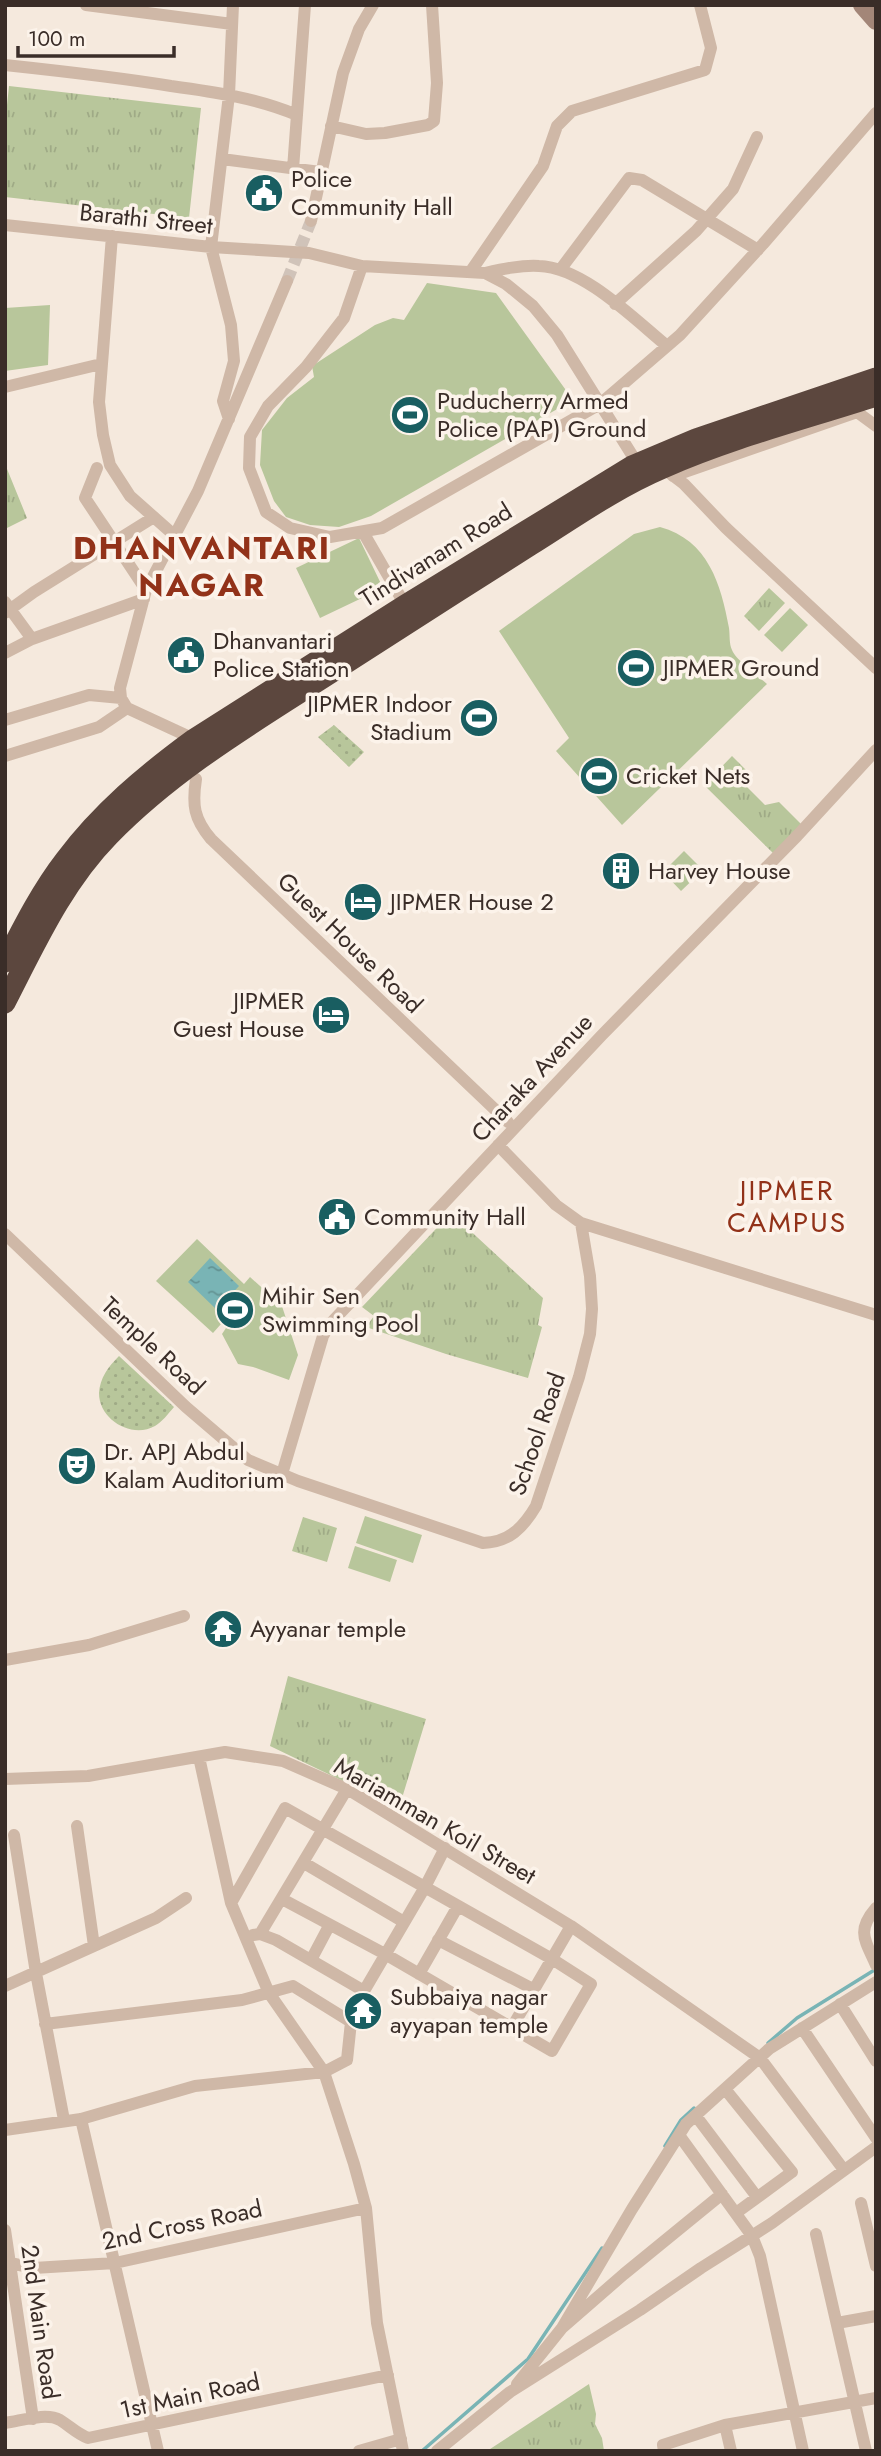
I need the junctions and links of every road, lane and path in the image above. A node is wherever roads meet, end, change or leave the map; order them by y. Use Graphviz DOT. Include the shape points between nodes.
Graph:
graph roads {
  1 [pos="86,5"];
  2 [pos="233,5"];
  3 [pos="305,5"];
  4 [pos="373,5"];
  5 [pos="432,5"];
  6 [pos="700,5"];
  7 [pos="862,5"];
  8 [pos="876,21"];
  9 [pos="232,24"];
  10 [pos="5,65"];
  11 [pos="229,95"];
  12 [pos="876,113"];
  13 [pos="297,115"];
  14 [pos="331,126"];
  15 [pos="757,137"];
  16 [pos="222,159"];
  17 [pos="293,169"];
  18 [pos="320,172"];
  19 [pos="706,218"];
  20 [pos="311,221"];
  21 [pos="5,225"];
  22 [pos="112,236"];
  23 [pos="211,247"];
  24 [pos="758,250"];
  25 [pos="362,266"];
  26 [pos="559,270"];
  27 [pos="471,271"];
  28 [pos="485,273"];
  29 [pos="287,281"];
  30 [pos="615,304"];
  31 [pos="667,345"];
  32 [pos="102,364"];
  33 [pos="5,387"];
  34 [pos="875,391"];
  35 [pos="600,404"];
  36 [pos="229,419"];
  37 [pos="876,426"];
  38 [pos="637,463"];
  39 [pos="97,468"];
  40 [pos="668,472"];
  41 [pos="154,517"];
  42 [pos="363,532"];
  43 [pos="174,535"];
  44 [pos="113,542"];
  45 [pos="145,594"];
  46 [pos="7,608"];
  47 [pos="409,612"];
  48 [pos="32,639"];
  49 [pos="5,653"];
  50 [pos="876,668"];
  51 [pos="124,703"];
  52 [pos="5,720"];
  53 [pos="194,738"];
  54 [pos="876,750"];
  55 [pos="5,755"];
  56 [pos="196,779"];
  57 [pos="5,962"];
  58 [pos="5,1003"];
  59 [pos="512,1126"];
  60 [pos="498,1145"];
  61 [pos="581,1223"];
  62 [pos="5,1234"];
  63 [pos="876,1315"];
  64 [pos="282,1474"];
  65 [pos="184,1616"];
  66 [pos="5,1660"];
  67 [pos="199,1757"];
  68 [pos="5,1779"];
  69 [pos="347,1789"];
  70 [pos="77,1826"];
  71 [pos="323,1830"];
  72 [pos="14,1835"];
  73 [pos="445,1848"];
  74 [pos="304,1863"];
  75 [pos="425,1887"];
  76 [pos="186,1898"];
  77 [pos="282,1899"];
  78 [pos="231,1903"];
  79 [pos="458,1906"];
  80 [pos="876,1908"];
  81 [pos="404,1922"];
  82 [pos="330,1926"];
  83 [pos="572,1926"];
  84 [pos="260,1934"];
  85 [pos="244,1935"];
  86 [pos="438,1940"];
  87 [pos="94,1946"];
  88 [pos="385,1954"];
  89 [pos="552,1959"];
  90 [pos="311,1961"];
  91 [pos="875,1963"];
  92 [pos="36,1973"];
  93 [pos="419,1974"];
  94 [pos="876,1982"];
  95 [pos="5,1986"];
  96 [pos="533,1989"];
  97 [pos="364,1991"];
  98 [pos="269,1993"];
  99 [pos="840,2004"];
  100 [pos="351,2022"];
  101 [pos="46,2024"];
  102 [pos="802,2028"];
  103 [pos="512,2029"];
  104 [pos="760,2058"];
  105 [pos="876,2060"];
  106 [pos="324,2072"];
  107 [pos="725,2089"];
  108 [pos="696,2116"];
  109 [pos="80,2119"];
  110 [pos="64,2120"];
  111 [pos="5,2130"];
  112 [pos="679,2136"];
  113 [pos="876,2138"];
  114 [pos="876,2147"];
  115 [pos="844,2170"];
  116 [pos="722,2194"];
  117 [pos="757,2197"];
  118 [pos="861,2203"];
  119 [pos="366,2208"];
  120 [pos="736,2213"];
  121 [pos="5,2230"];
  122 [pos="816,2234"];
  123 [pos="752,2236"];
  124 [pos="8,2261"];
  125 [pos="115,2263"];
  126 [pos="876,2266"];
  127 [pos="876,2316"];
  128 [pos="837,2323"];
  129 [pos="562,2328"];
  130 [pos="388,2375"];
  131 [pos="510,2392"];
  132 [pos="876,2398"];
  133 [pos="856,2404"];
  134 [pos="796,2414"];
  135 [pos="33,2419"];
  136 [pos="5,2423"];
  137 [pos="725,2426"];
  138 [pos="151,2427"];
  139 [pos="89,2444"];
  140 [pos="402,2445"];
  141 [pos="663,2448"];
  142 [pos="158,2451"];
  143 [pos="359,2451"];
  144 [pos="436,2451"];
  145 [pos="731,2451"];
  146 [pos="803,2451"];
  147 [pos="866,2451"];
  1 -- 9 [label="street"];
  2 -- 9 [label="street"];
  3 -- 13 [label="street"];
  4 -- 14 [label="street" via="350,51"];
  5 -- 14 [label="street" via="437,83 434,121 366,134"];
  6 -- 27 [label="street" via="710,48 705,69 572,111 556,126 543,166"];
  7 -- 8 [label="street"];
  9 -- 11 [label="street"];
  10 -- 11 [label="street"];
  11 -- 13 [label="street"];
  11 -- 16 [label="street"];
  12 -- 24 [label="street"];
  13 -- 17 [label="street"];
  14 -- 18 [label="street"];
  15 -- 19 [label="street" via="733,188"];
  16 -- 17 [label="street"];
  16 -- 23 [label="street"];
  17 -- 18 [label="street"];
  18 -- 20 [label="street"];
  19 -- 24 [label="street"];
  19 -- 26 [label="street" via="642,180 629,178"];
  19 -- 30 [label="street"];
  21 -- 22 [label="street, Barathi Street"];
  22 -- 23 [label="street, Barathi Street"];
  22 -- 32 [label="street"];
  23 -- 25 [label="street, Barathi Street" via="309,253"];
  23 -- 36 [label="street" via="231,325 234,361 223,401"];
  24 -- 31 [label="street"];
  25 -- 27 [label="street, Barathi Street"];
  25 -- 42 [label="street" via="344,318 268,406 250,437 248,468 266,512 290,528 330,537"];
  26 -- 28 [label="street" via="541,266"];
  26 -- 30 [label="street" via="586,282"];
  27 -- 28 [label="street, Barathi Street"];
  28 -- 35 [label="street" via="533,306"];
  29 -- 36 [label="street"];
  30 -- 31 [label="street"];
  31 -- 35 [label="street"];
  32 -- 33 [label="street"];
  32 -- 41 [label="street" via="99,402 110,465 131,496"];
  34 -- 38 [label="highway, Tindivanam Road" via="696,439"];
  34 -- 40 [label="highway" via="695,455"];
  35 -- 38 [label="street"];
  35 -- 42 [label="street" via="382,528"];
  36 -- 43 [label="street"];
  37 -- 40 [label="street" via="857,412"];
  38 -- 47 [label="highway, Tindivanam Road" via="603,481"];
  39 -- 44 [label="street" via="85,498"];
  40 -- 47 [label="highway" via="605,498"];
  40 -- 50 [label="street"];
  41 -- 43 [label="street"];
  41 -- 44 [label="street"];
  42 -- 47 [label="street"];
  43 -- 45 [label="street"];
  44 -- 45 [label="street"];
  44 -- 46 [label="street"];
  45 -- 48 [label="street"];
  45 -- 51 [label="street" via="125,665"];
  46 -- 48 [label="street"];
  47 -- 53 [label="highway, Tindivanam Road"];
  47 -- 58 [label="highway" via="173,778 107,838 51,913"];
  48 -- 49 [label="street"];
  51 -- 52 [label="street" via="89,695"];
  51 -- 53 [label="street"];
  51 -- 55 [label="street" via="99,727"];
  53 -- 57 [label="highway, Tindivanam Road" via="94,824 45,888"];
  54 -- 59 [label="street, Charaka Avenue"];
  56 -- 59 [label="street, Guest House Road" via="196,817 211,839"];
  59 -- 60 [label="street, Charaka Avenue"];
  60 -- 61 [label="street" via="556,1205"];
  60 -- 64 [label="street, Charaka Avenue" via="330,1324"];
  61 -- 63 [label="street"];
  61 -- 64 [label="street, School Road" via="590,1276 590,1334 536,1506 511,1536 482,1543"];
  62 -- 64 [label="street, Temple Road" via="239,1454"];
  65 -- 66 [label="street" via="89,1645"];
  67 -- 68 [label="street, Mariamman Koil Street" via="88,1776"];
  67 -- 69 [label="street, Mariamman Koil Street" via="225,1752 283,1761"];
  67 -- 78 [label="street"];
  69 -- 71 [label="street"];
  69 -- 73 [label="street, Mariamman Koil Street"];
  70 -- 87 [label="street"];
  71 -- 74 [label="street"];
  71 -- 75 [label="street"];
  71 -- 78 [label="street" via="285,1808"];
  72 -- 92 [label="street"];
  73 -- 75 [label="street"];
  73 -- 83 [label="street, Mariamman Koil Street"];
  74 -- 77 [label="street"];
  74 -- 81 [label="street"];
  75 -- 79 [label="street"];
  75 -- 81 [label="street"];
  76 -- 87 [label="street" via="156,1918"];
  77 -- 82 [label="street"];
  77 -- 84 [label="street"];
  78 -- 85 [label="street"];
  79 -- 86 [label="street"];
  79 -- 89 [label="street"];
  80 -- 91 [label="street" via="863,1927"];
  81 -- 88 [label="street"];
  82 -- 88 [label="street"];
  82 -- 90 [label="street"];
  83 -- 89 [label="street"];
  83 -- 104 [label="street, Mariamman Koil Street"];
  84 -- 85 [label="street"];
  84 -- 90 [label="street"];
  85 -- 98 [label="street"];
  86 -- 93 [label="street"];
  86 -- 96 [label="street"];
  87 -- 92 [label="street"];
  88 -- 93 [label="street"];
  88 -- 97 [label="street"];
  89 -- 96 [label="street"];
  89 -- 103 [label="street" via="591,1984 552,2052"];
  90 -- 97 [label="street"];
  92 -- 95 [label="street"];
  92 -- 101 [label="street"];
  93 -- 103 [label="street"];
  94 -- 99 [label="street"];
  96 -- 103 [label="street"];
  97 -- 100 [label="street"];
  98 -- 100 [label="street" via="293,1986"];
  98 -- 101 [label="street" via="210,2005"];
  98 -- 106 [label="street"];
  99 -- 102 [label="street"];
  99 -- 105 [label="street"];
  100 -- 106 [label="street" via="347,2060"];
  101 -- 110 [label="street"];
  102 -- 104 [label="street"];
  102 -- 113 [label="street"];
  104 -- 107 [label="street"];
  104 -- 115 [label="street, Mariamman Koil Street"];
  106 -- 109 [label="street" via="195,2086"];
  106 -- 119 [label="street"];
  107 -- 108 [label="street"];
  107 -- 117 [label="street" via="792,2172"];
  108 -- 112 [label="street"];
  108 -- 117 [label="street"];
  109 -- 110 [label="street"];
  109 -- 125 [label="street"];
  110 -- 111 [label="street"];
  112 -- 116 [label="street"];
  112 -- 129 [label="street"];
  114 -- 115 [label="street"];
  115 -- 123 [label="street"];
  116 -- 120 [label="street"];
  116 -- 129 [label="street"];
  117 -- 120 [label="street"];
  118 -- 126 [label="street"];
  119 -- 125 [label="street, 2nd Cross Road"];
  119 -- 130 [label="street" via="377,2323"];
  120 -- 123 [label="street"];
  121 -- 124 [label="street, 2nd Main Road"];
  122 -- 128 [label="street"];
  123 -- 131 [label="street"];
  123 -- 134 [label="street"];
  124 -- 125 [label="street, 2nd Cross Road" via="34,2268"];
  124 -- 135 [label="street, 2nd Main Road"];
  125 -- 138 [label="street"];
  127 -- 128 [label="street"];
  128 -- 133 [label="street"];
  129 -- 131 [label="street"];
  130 -- 138 [label="street, 1st Main Road"];
  130 -- 140 [label="street"];
  131 -- 144 [label="street"];
  132 -- 133 [label="street"];
  133 -- 134 [label="street"];
  133 -- 147 [label="street"];
  134 -- 137 [label="street"];
  134 -- 146 [label="street"];
  135 -- 136 [label="street, 1st Main Road"];
  135 -- 139 [label="street, 1st Main Road" via="59,2419"];
  137 -- 141 [label="street"];
  137 -- 145 [label="street"];
  138 -- 139 [label="street, 1st Main Road"];
  138 -- 142 [label="street"];
  140 -- 143 [label="street"];
}
